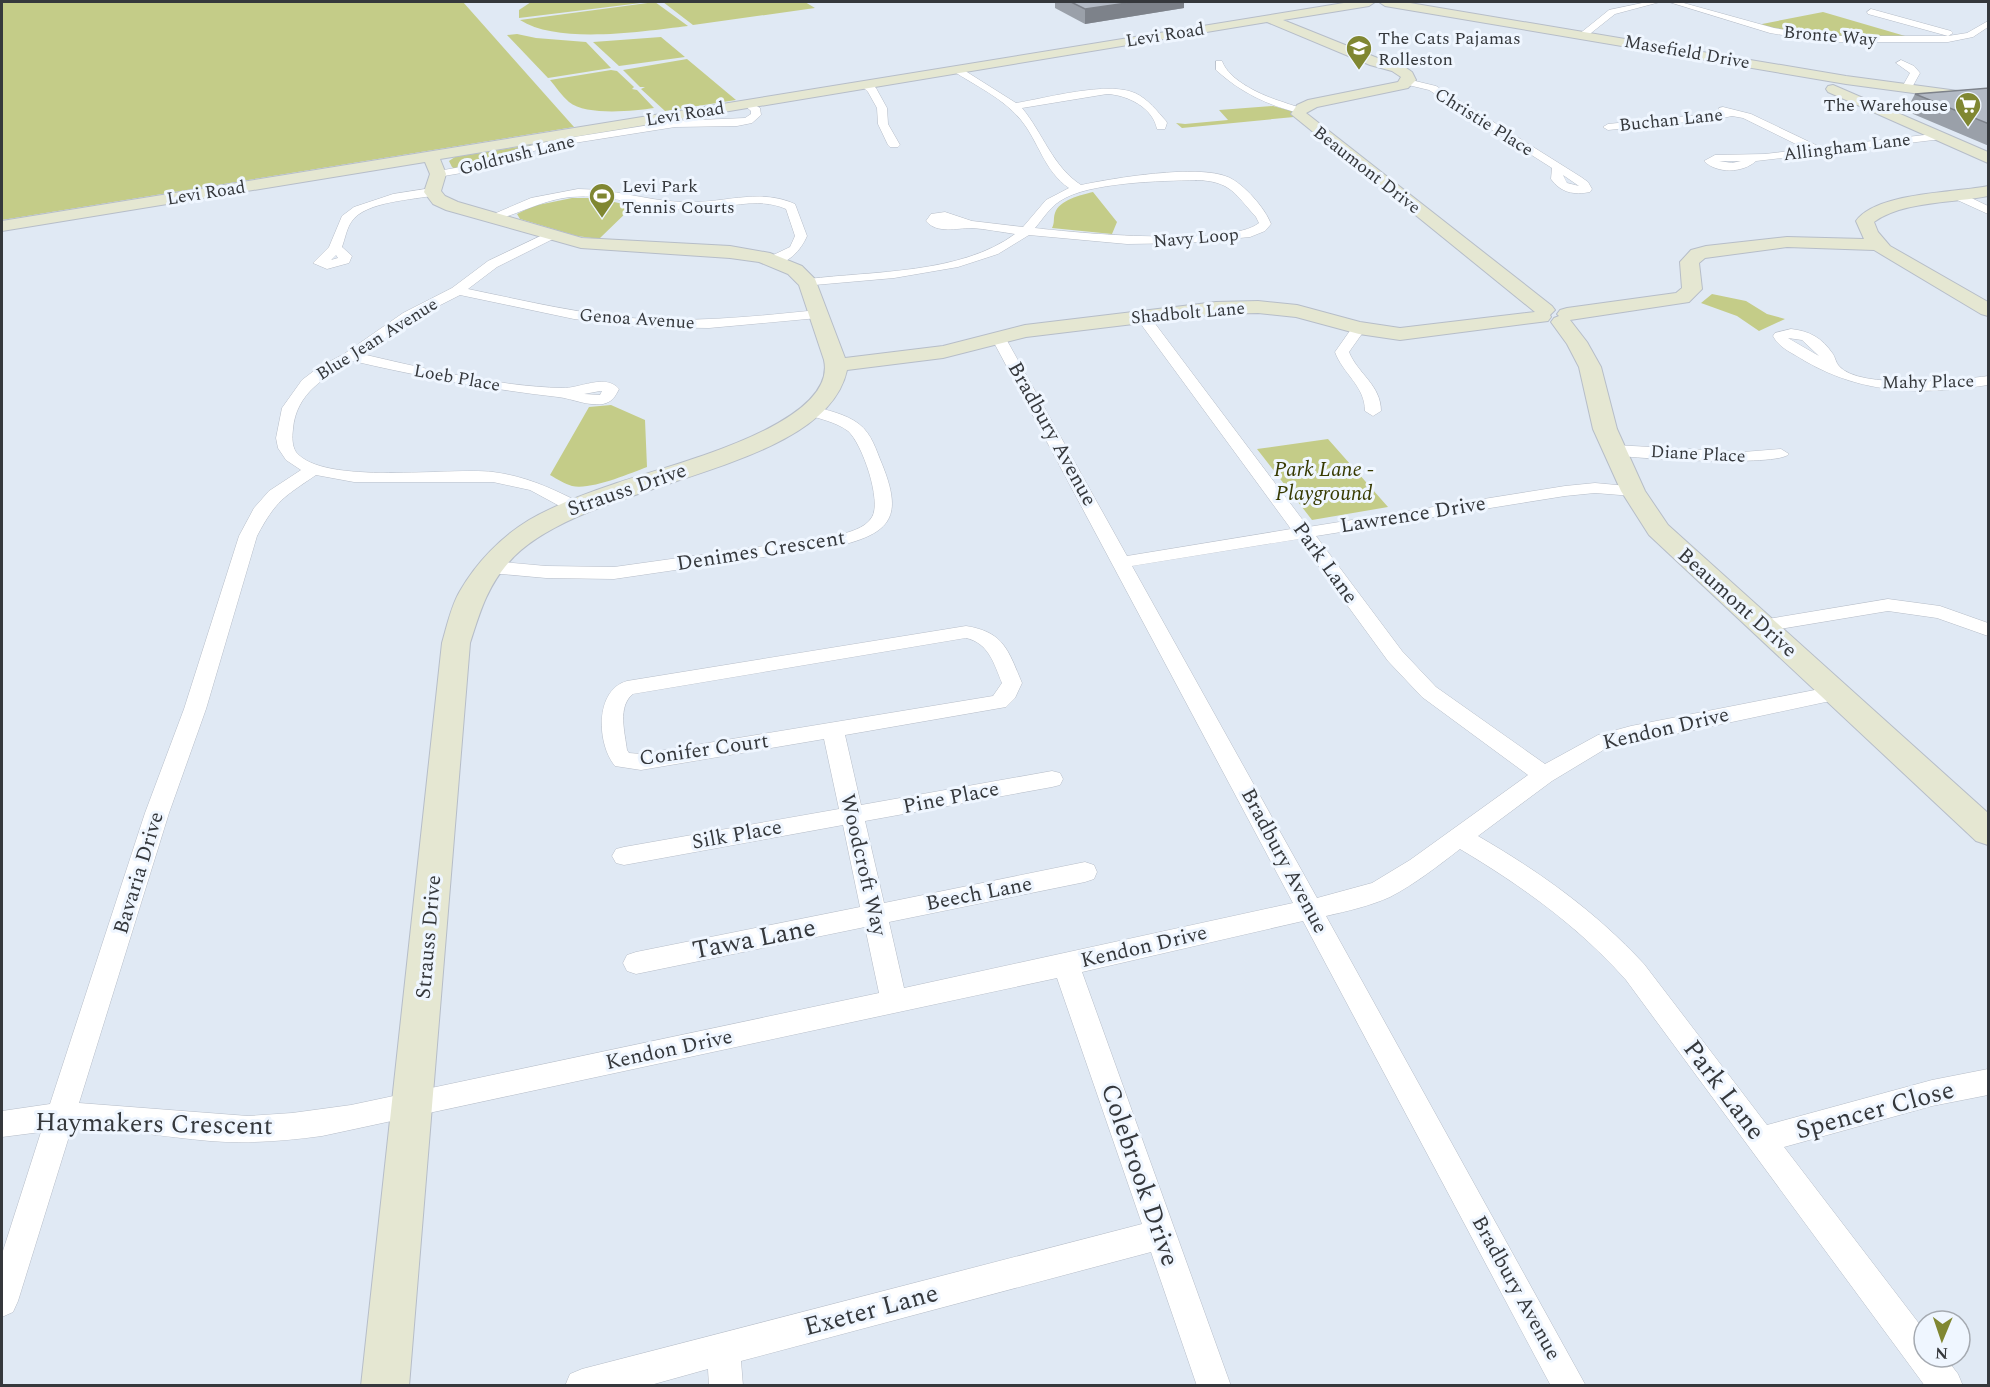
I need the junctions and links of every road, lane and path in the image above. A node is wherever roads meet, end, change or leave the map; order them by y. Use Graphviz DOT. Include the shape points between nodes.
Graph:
graph roads {
  1 [pos="1342,2"];
  2 [pos="1369,2"];
  3 [pos="1385,2"];
  4 [pos="1656,2"];
  5 [pos="1672,2"];
  6 [pos="1411,4"];
  7 [pos="1325,9"];
  8 [pos="1871,12"];
  9 [pos="1274,17"];
  10 [pos="1989,24"];
  11 [pos="1583,35"];
  12 [pos="1962,37"];
  13 [pos="1980,43"];
  14 [pos="1219,63"];
  15 [pos="1901,63"];
  16 [pos="956,69"];
  17 [pos="1840,79"];
  18 [pos="1407,82"];
  19 [pos="865,84"];
  20 [pos="1906,89"];
  21 [pos="1989,99"];
  22 [pos="1014,106"];
  23 [pos="1299,110"];
  24 [pos="1161,126"];
  25 [pos="1608,127"];
  26 [pos="1942,136"];
  27 [pos="894,145"];
  28 [pos="1819,151"];
  29 [pos="1752,158"];
  30 [pos="1989,158"];
  31 [pos="1558,168"];
  32 [pos="434,174"];
  33 [pos="1079,189"];
  34 [pos="1989,190"];
  35 [pos="1959,196"];
  36 [pos="1989,210"];
  37 [pos="495,216"];
  38 [pos="969,224"];
  39 [pos="2,226"];
  40 [pos="1026,231"];
  41 [pos="551,236"];
  42 [pos="1876,245"];
  43 [pos="335,248"];
  44 [pos="774,260"];
  45 [pos="808,284"];
  46 [pos="459,291"];
  47 [pos="1989,310"];
  48 [pos="818,314"];
  49 [pos="1142,316"];
  50 [pos="1553,316"];
  51 [pos="1359,328"];
  52 [pos="998,337"];
  53 [pos="351,356"];
  54 [pos="836,365"];
  55 [pos="1833,370"];
  56 [pos="1989,381"];
  57 [pos="564,393"];
  58 [pos="811,411"];
  59 [pos="1372,411"];
  60 [pos="1614,450"];
  61 [pos="1781,454"];
  62 [pos="313,470"];
  63 [pos="1633,490"];
  64 [pos="573,506"];
  65 [pos="1303,533"];
  66 [pos="1122,562"];
  67 [pos="490,567"];
  68 [pos="1762,626"];
  69 [pos="1989,630"];
  70 [pos="1835,693"];
  71 [pos="833,730"];
  72 [pos="1544,775"];
  73 [pos="1052,779"];
  74 [pos="851,816"];
  75 [pos="1989,832"];
  76 [pos="1461,837"];
  77 [pos="624,856"];
  78 [pos="1085,872"];
  79 [pos="1311,909"];
  80 [pos="873,915"];
  81 [pos="636,963"];
  82 [pos="1066,965"];
  83 [pos="894,1001"];
  84 [pos="1989,1082"];
  85 [pos="413,1106"];
  86 [pos="61,1116"];
  87 [pos="2,1124"];
  88 [pos="1761,1140"];
  89 [pos="1161,1234"];
  90 [pos="2,1301"];
  91 [pos="723,1348"];
  92 [pos="386,1386"];
  93 [pos="582,1386"];
  94 [pos="726,1386"];
  95 [pos="1214,1386"];
  96 [pos="1569,1386"];
  97 [pos="1946,1386"];
  1 -- 7 [label="street"];
  2 -- 7 [label="street, Levi Road"];
  3 -- 6 [label="street, Masefield Drive"];
  4 -- 11 [label="street" via="1612,12"];
  5 -- 12 [label="street, Bronte Way" via="1759,27 1815,38"];
  6 -- 11 [label="street, Masefield Drive"];
  7 -- 9 [label="street, Levi Road"];
  8 -- 12 [label="street"];
  9 -- 16 [label="street, Levi Road"];
  9 -- 18 [label="street" via="1397,68 1407,75"];
  10 -- 12 [label="street, Bronte Way"];
  11 -- 17 [label="street, Masefield Drive"];
  12 -- 13 [label="street"];
  14 -- 23 [label="street" via="1219,68 1245,88 1276,104"];
  15 -- 20 [label="street" via="1915,73"];
  16 -- 19 [label="street, Levi Road"];
  16 -- 22 [label="street"];
  17 -- 20 [label="street, Masefield Drive"];
  17 -- 26 [label="street" via="1833,89"];
  18 -- 23 [label="street, Beaumont Drive"];
  18 -- 31 [label="street, Christie Place" via="1432,88"];
  19 -- 27 [label="street" via="882,108 883,124"];
  19 -- 32 [label="street, Levi Road" via="748,104"];
  20 -- 21 [label="street, Masefield Drive"];
  22 -- 24 [label="street" via="1122,91 1138,97"];
  22 -- 33 [label="street" via="1038,135 1045,156 1066,181"];
  23 -- 50 [label="street, Beaumont Drive" via="1300,117"];
  25 -- 28 [label="street, Buchan Lane" via="1718,116 1728,111"];
  26 -- 28 [label="street, Allingham Lane"];
  26 -- 30 [label="street"];
  28 -- 29 [label="street, Allingham Lane"];
  32 -- 37 [label="street" via="444,204"];
  32 -- 39 [label="street, Levi Road"];
  32 -- 43 [label="street" via="387,200 358,210 342,225"];
  33 -- 40 [label="street, Navy Loop" via="1051,201"];
  33 -- 40 [label="street, Navy Loop" via="1212,176 1227,181 1262,216 1265,224 1244,234 1156,242"];
  34 -- 35 [label="street"];
  35 -- 36 [label="street"];
  35 -- 42 [label="street" via="1890,207 1870,216 1865,221"];
  37 -- 41 [label="street"];
  37 -- 44 [label="street" via="534,201 581,193 678,206 772,201 791,207 801,236 795,249"];
  38 -- 40 [label="street"];
  40 -- 45 [label="street, Navy Loop" via="1003,247 966,261"];
  41 -- 44 [label="street" via="594,245 730,252"];
  41 -- 46 [label="street, Blue Jean Avenue" via="491,265"];
  42 -- 47 [label="street"];
  42 -- 50 [label="street, Shadbolt Lane" via="1798,242 1706,252 1689,262 1692,289 1688,296"];
  44 -- 45 [label="street" via="795,270"];
  45 -- 48 [label="street"];
  46 -- 48 [label="street, Genoa Avenue" via="586,317 646,324 730,323"];
  46 -- 53 [label="street, Blue Jean Avenue" via="378,334"];
  48 -- 54 [label="street"];
  49 -- 51 [label="street, Shadbolt Lane" via="1258,306 1297,311"];
  49 -- 52 [label="street, Shadbolt Lane"];
  49 -- 65 [label="street, Park Lane"];
  50 -- 51 [label="street, Shadbolt Lane" via="1413,333"];
  50 -- 60 [label="street, Beaumont Drive" via="1577,342 1590,367 1598,410"];
  51 -- 59 [label="street" via="1342,352 1344,362 1371,391"];
  52 -- 54 [label="street, Shadbolt Lane" via="941,352"];
  52 -- 66 [label="street, Bradbury Avenue"];
  53 -- 57 [label="street, Loeb Place" via="452,378"];
  53 -- 62 [label="street, Blue Jean Avenue" via="313,378 290,410 284,442 291,455"];
  54 -- 58 [label="street, Strauss Drive" via="831,385"];
  55 -- 56 [label="street, Mahy Place" via="1855,379 1891,385"];
  58 -- 64 [label="street, Strauss Drive" via="777,434 740,451"];
  58 -- 67 [label="street, Denimes Crescent" via="844,422 864,440 886,511 865,533 838,541 614,573"];
  60 -- 61 [label="street, Diane Place" via="1743,457"];
  60 -- 63 [label="street, Beaumont Drive"];
  62 -- 64 [label="street, Blue Jean Avenue" via="354,477 493,477 535,486"];
  62 -- 86 [label="street, Bavaria Drive" via="275,495 248,536"];
  63 -- 65 [label="street, Lawrence Drive" via="1565,491"];
  63 -- 68 [label="street, Beaumont Drive" via="1658,530"];
  64 -- 67 [label="street, Strauss Drive" via="528,532"];
  65 -- 66 [label="street, Lawrence Drive"];
  65 -- 72 [label="street, Park Lane" via="1395,656 1423,687"];
  66 -- 79 [label="street, Bradbury Avenue"];
  67 -- 85 [label="street, Strauss Drive" via="469,598 458,627"];
  68 -- 69 [label="street" via="1888,605 1940,612"];
  68 -- 70 [label="street, Beaumont Drive"];
  70 -- 72 [label="street, Kendon Drive" via="1615,738 1581,751"];
  70 -- 75 [label="street, Beaumont Drive"];
  71 -- 71 [label="street, Conifer Court" via="641,762 623,760 616,752 614,702 619,692 627,688 966,632 980,633 992,640 1012,683 999,702"];
  71 -- 74 [label="street, Woodcroft Way"];
  72 -- 76 [label="street, Kendon Drive"];
  73 -- 74 [label="street, Pine Place"];
  74 -- 77 [label="street, Silk Place"];
  74 -- 80 [label="street, Woodcroft Way"];
  76 -- 79 [label="street, Kendon Drive" via="1381,890"];
  76 -- 88 [label="street, Park Lane" via="1551,892 1612,945"];
  78 -- 80 [label="street, Beech Lane"];
  79 -- 82 [label="street, Kendon Drive"];
  79 -- 96 [label="street, Bradbury Avenue"];
  80 -- 81 [label="street, Tawa Lane"];
  80 -- 83 [label="street, Woodcroft Way"];
  82 -- 83 [label="street, Kendon Drive"];
  82 -- 89 [label="street, Colebrook Drive"];
  83 -- 85 [label="street, Kendon Drive"];
  84 -- 88 [label="street, Spencer Close" via="1932,1093"];
  85 -- 86 [label="street, Haymakers Crescent" via="289,1127 236,1130"];
  85 -- 92 [label="street, Strauss Drive"];
  86 -- 87 [label="street, Haymakers Crescent"];
  86 -- 90 [label="street, Bavaria Drive"];
  88 -- 97 [label="street, Park Lane"];
  89 -- 91 [label="street, Exeter Lane"];
  89 -- 95 [label="street, Colebrook Drive"];
  91 -- 93 [label="street, Exeter Lane"];
  91 -- 94 [label="street"];
}
